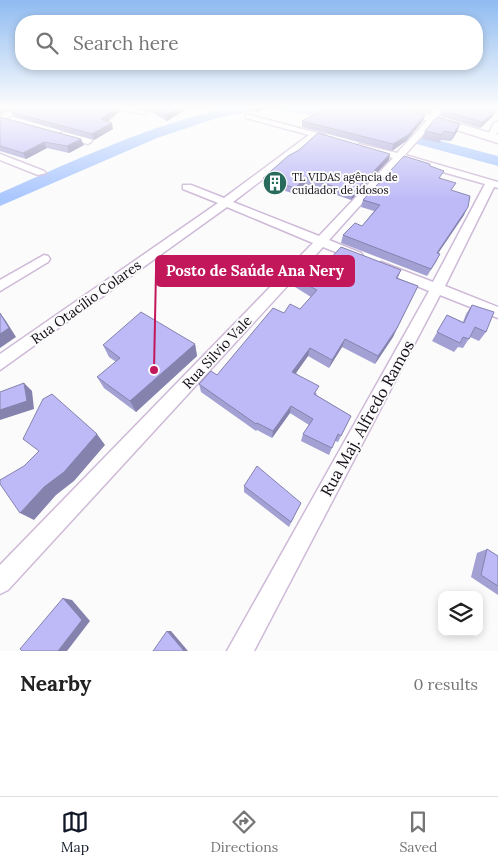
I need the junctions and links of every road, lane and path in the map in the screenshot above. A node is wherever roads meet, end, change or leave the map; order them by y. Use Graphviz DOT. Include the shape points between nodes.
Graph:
graph roads {
  1 [pos="76,138"];
  2 [pos="310,138"];
  3 [pos="414,138"];
  4 [pos="88,141"];
  5 [pos="354,144"];
  6 [pos="400,156"];
  7 [pos="0,157"];
  8 [pos="41,174"];
  9 [pos="494,184"];
  10 [pos="187,187"];
  11 [pos="225,203"];
  12 [pos="321,242"];
  13 [pos="44,260"];
  14 [pos="0,286"];
  15 [pos="437,288"];
  16 [pos="498,313"];
  17 [pos="0,363"];
  18 [pos="0,582"];
  19 [pos="240,651"];
  1 -- 4 [label="street"];
  2 -- 11 [label="street, Rua Otacílio Colares"];
  3 -- 6 [label="street, Rua Silvio Vale"];
  5 -- 6 [label="street"];
  6 -- 9 [label="street"];
  6 -- 12 [label="street, Rua Silvio Vale"];
  7 -- 8 [label="street"];
  9 -- 15 [label="street, Rua Maj. Alfredo Ramos"];
  10 -- 11 [label="street"];
  11 -- 12 [label="street"];
  11 -- 17 [label="street, Rua Otacílio Colares"];
  12 -- 15 [label="street"];
  12 -- 18 [label="street, Rua Silvio Vale"];
  13 -- 14 [label="street"];
  15 -- 16 [label="street"];
  15 -- 19 [label="street, Rua Maj. Alfredo Ramos"];
}
